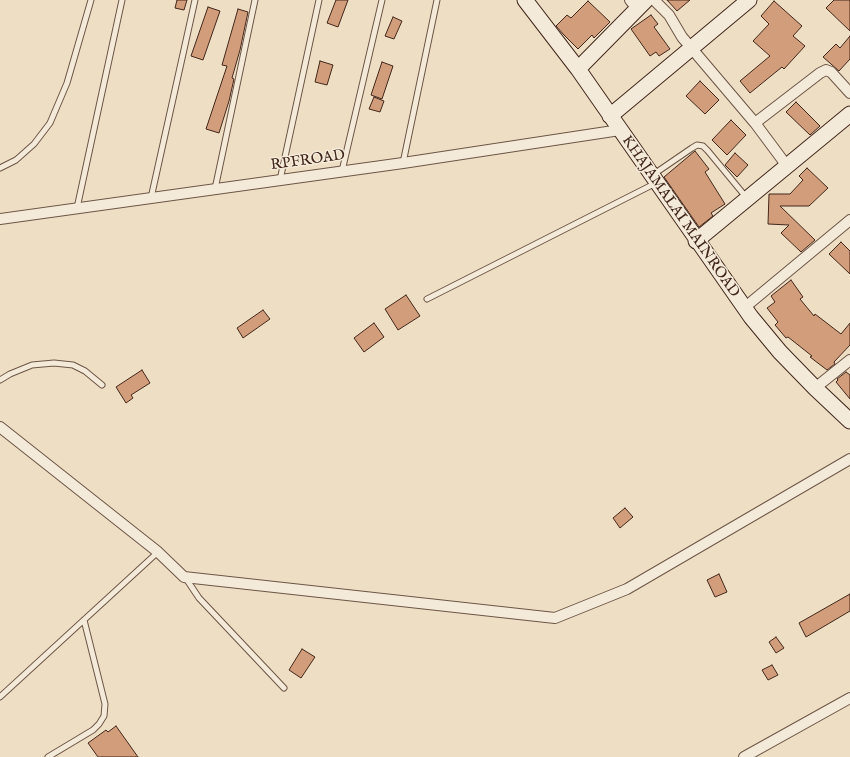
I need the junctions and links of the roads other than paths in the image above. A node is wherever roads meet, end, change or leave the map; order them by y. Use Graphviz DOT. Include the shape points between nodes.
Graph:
graph roads {
  1 [pos="91,0"];
  2 [pos="122,0"];
  3 [pos="195,0"];
  4 [pos="255,0"];
  5 [pos="319,0"];
  6 [pos="382,0"];
  7 [pos="437,0"];
  8 [pos="525,0"];
  9 [pos="654,0"];
  10 [pos="749,0"];
  11 [pos="638,3"];
  12 [pos="692,47"];
  13 [pos="578,69"];
  14 [pos="850,93"];
  15 [pos="850,114"];
  16 [pos="610,116"];
  17 [pos="755,123"];
  18 [pos="620,130"];
  19 [pos="403,163"];
  20 [pos="787,166"];
  21 [pos="0,168"];
  22 [pos="342,171"];
  23 [pos="280,180"];
  24 [pos="654,180"];
  25 [pos="215,189"];
  26 [pos="151,198"];
  27 [pos="747,199"];
  28 [pos="77,208"];
  29 [pos="0,219"];
  30 [pos="850,220"];
  31 [pos="696,241"];
  32 [pos="427,300"];
  33 [pos="744,308"];
  34 [pos="850,360"];
  35 [pos="0,380"];
  36 [pos="102,386"];
  37 [pos="815,388"];
  38 [pos="850,420"];
  39 [pos="0,427"];
  40 [pos="850,459"];
  41 [pos="158,552"];
  42 [pos="184,577"];
  43 [pos="84,620"];
  44 [pos="284,688"];
  45 [pos="0,697"];
  46 [pos="850,698"];
  47 [pos="48,757"];
  48 [pos="744,757"];
  1 -- 21 [label="lane" via="67,82 50,123 34,144 16,160"];
  2 -- 28 [label="lane"];
  3 -- 26 [label="lane"];
  4 -- 25 [label="lane"];
  5 -- 23 [label="lane"];
  6 -- 22 [label="lane"];
  7 -- 19 [label="lane"];
  8 -- 13 [label="main road, KHAJAMALAI MAINROAD"];
  9 -- 12 [label="street" via="669,15 682,37"];
  10 -- 12 [label="main road"];
  11 -- 13 [label="main road"];
  12 -- 16 [label="main road"];
  12 -- 17 [label="street"];
  13 -- 16 [label="main road, KHAJAMALAI MAINROAD"];
  14 -- 17 [label="street" via="831,72 826,70"];
  15 -- 20 [label="main road"];
  16 -- 18 [label="main road, KHAJAMALAI MAINROAD"];
  17 -- 20 [label="street"];
  18 -- 19 [label="street, RPFROAD"];
  18 -- 24 [label="main road, KHAJAMALAI MAINROAD"];
  19 -- 22 [label="street, RPFROAD"];
  20 -- 27 [label="main road"];
  22 -- 23 [label="street, RPFROAD"];
  23 -- 25 [label="street, RPFROAD"];
  24 -- 27 [label="lane" via="692,148 702,146"];
  24 -- 31 [label="main road, KHAJAMALAI MAINROAD"];
  24 -- 32 [label="lane"];
  25 -- 26 [label="street, RPFROAD"];
  26 -- 28 [label="street, RPFROAD"];
  27 -- 31 [label="main road"];
  28 -- 29 [label="street, RPFROAD"];
  30 -- 33 [label="street"];
  31 -- 33 [label="main road, KHAJAMALAI MAINROAD"];
  33 -- 37 [label="main road, KHAJAMALAI MAINROAD" via="780,352"];
  34 -- 37 [label="street"];
  35 -- 36 [label="lane" via="32,365 54,363 74,365"];
  37 -- 38 [label="main road, KHAJAMALAI MAINROAD"];
  39 -- 41 [label="street"];
  40 -- 42 [label="street" via="627,589 555,618"];
  41 -- 42 [label="street"];
  41 -- 43 [label="lane"];
  42 -- 44 [label="lane" via="199,598"];
  43 -- 45 [label="lane"];
  43 -- 47 [label="lane" via="105,704 104,716 93,730"];
  46 -- 48 [label="street"];
}
